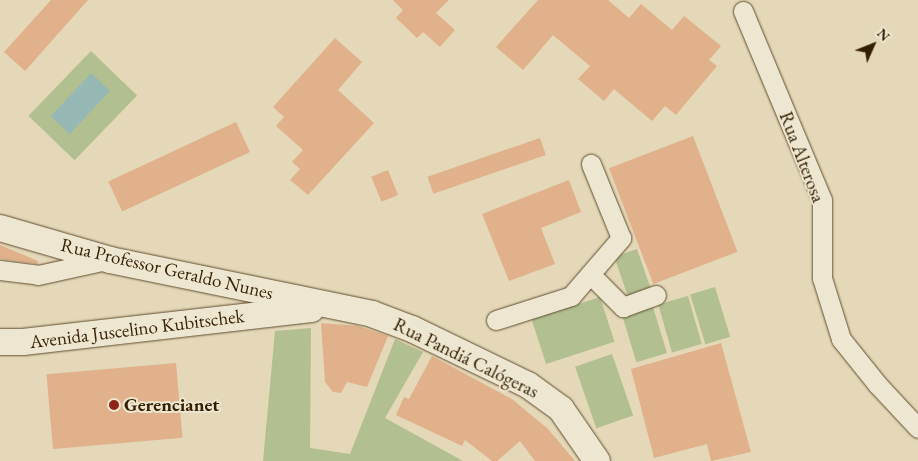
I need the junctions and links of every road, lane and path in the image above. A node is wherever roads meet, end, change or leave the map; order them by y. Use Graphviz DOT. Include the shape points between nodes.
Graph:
graph roads {
  1 [pos="742,11"];
  2 [pos="591,164"];
  3 [pos="0,228"];
  4 [pos="110,260"];
  5 [pos="0,270"];
  6 [pos="590,274"];
  7 [pos="656,295"];
  8 [pos="334,306"];
  9 [pos="496,320"];
  10 [pos="0,342"];
  11 [pos="918,428"];
  12 [pos="597,461"];
  1 -- 11 [label="street, Rua Alterosa" via="822,200 822,278 841,339"];
  2 -- 6 [label="street" via="621,238"];
  3 -- 4 [label="street, Rua Professor Geraldo Nunes"];
  4 -- 5 [label="street" via="38,275"];
  4 -- 8 [label="street, Rua Professor Geraldo Nunes"];
  6 -- 7 [label="street" via="622,307"];
  6 -- 9 [label="street" via="570,296"];
  8 -- 10 [label="street, Avenida Juscelino Kubitschek"];
  8 -- 12 [label="street, Rua Pandiá Calógeras" via="372,314 412,330 528,385 561,409"];
}
